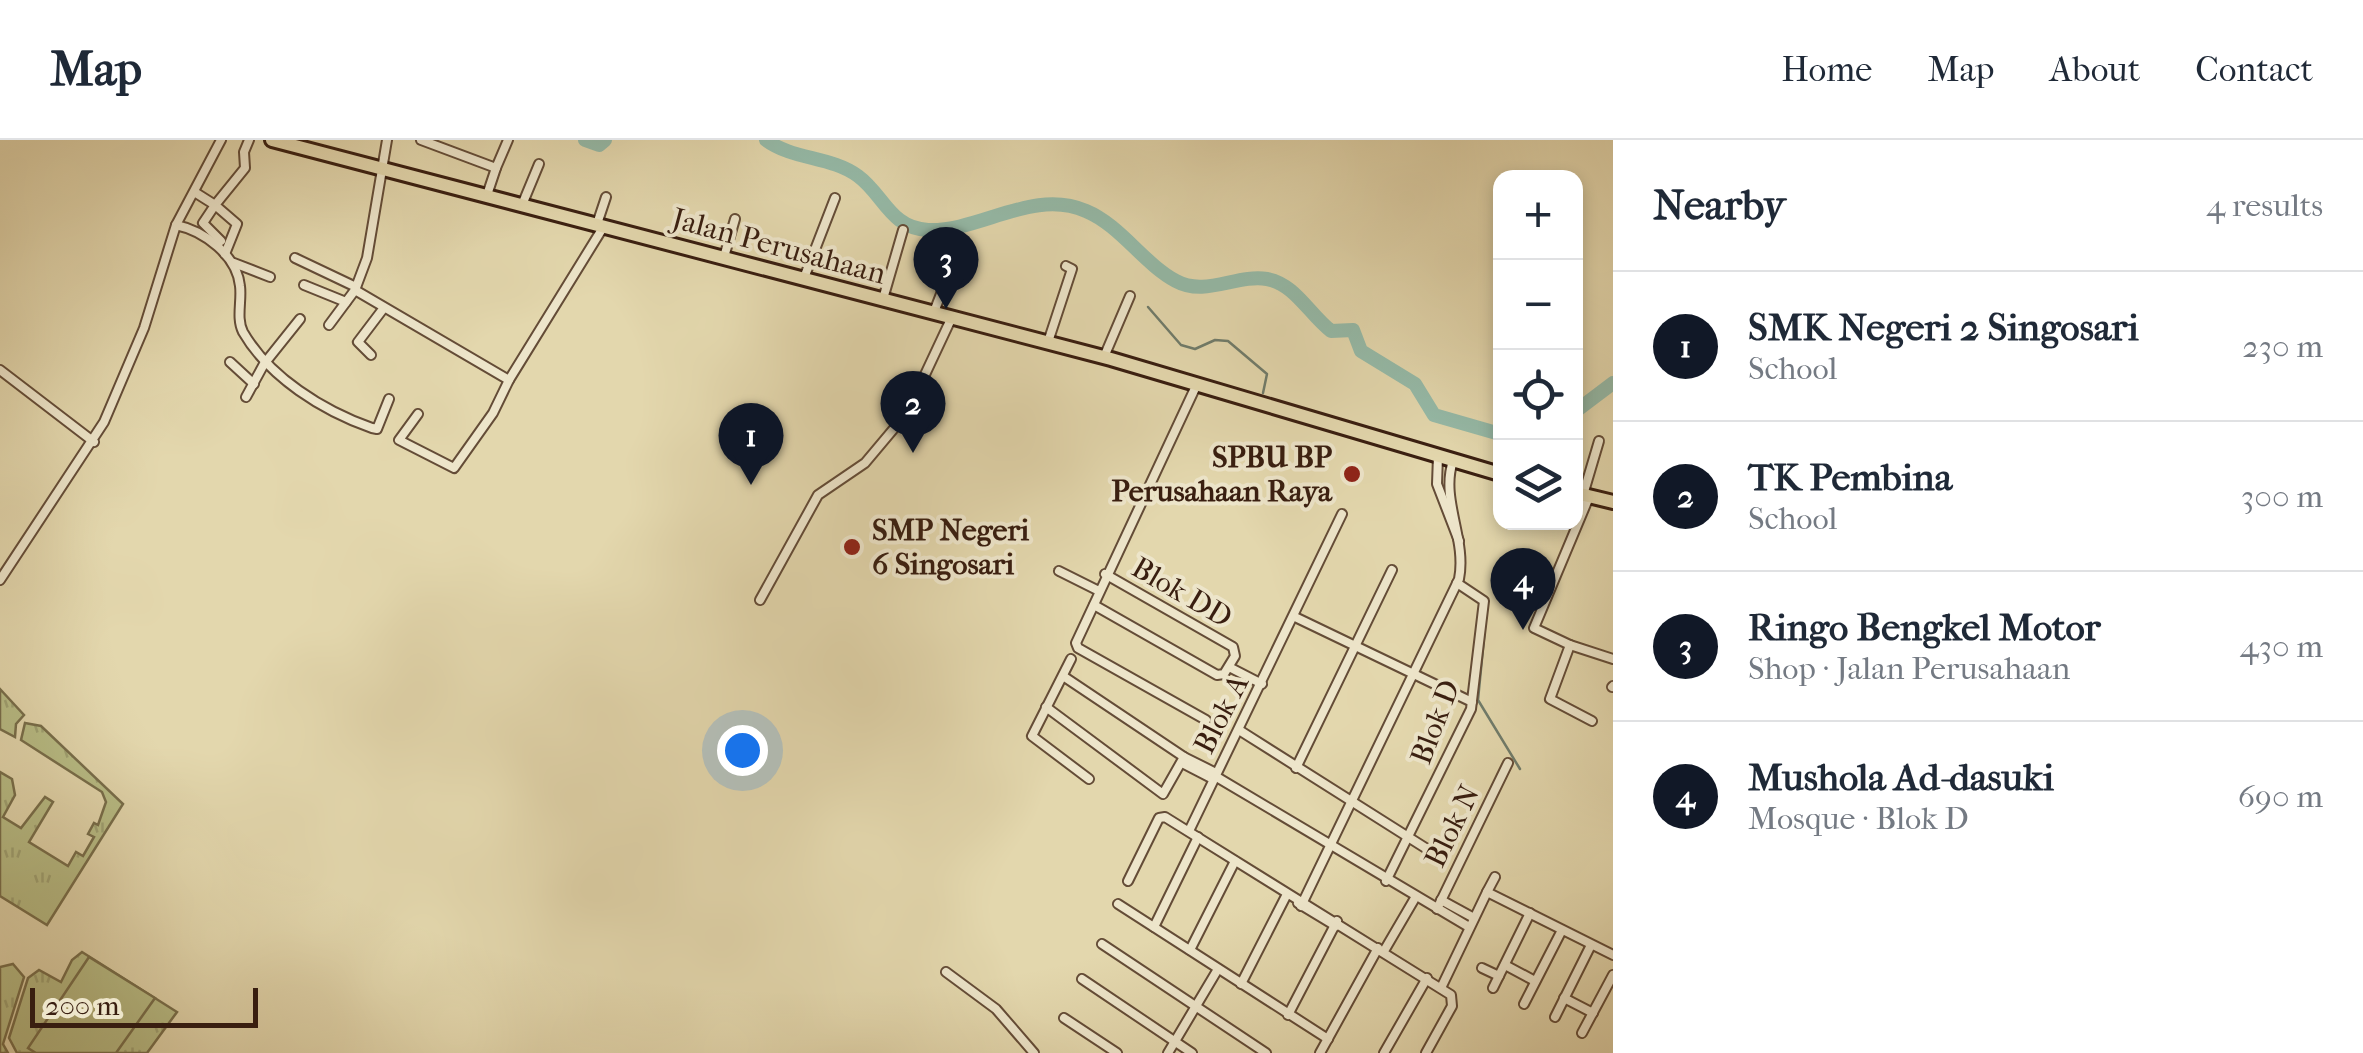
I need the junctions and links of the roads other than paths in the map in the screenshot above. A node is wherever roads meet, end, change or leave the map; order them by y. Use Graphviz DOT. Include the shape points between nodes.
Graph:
graph roads {
  1 [pos="221,140"];
  2 [pos="249,140"];
  3 [pos="272,140"];
  4 [pos="388,140"];
  5 [pos="421,140"];
  6 [pos="508,140"];
  7 [pos="539,164"];
  8 [pos="382,168"];
  9 [pos="496,168"];
  10 [pos="196,192"];
  11 [pos="487,195"];
  12 [pos="606,197"];
  13 [pos="835,198"];
  14 [pos="215,205"];
  15 [pos="522,205"];
  16 [pos="184,211"];
  17 [pos="735,219"];
  18 [pos="203,223"];
  19 [pos="176,225"];
  20 [pos="600,225"];
  21 [pos="902,230"];
  22 [pos="221,240"];
  23 [pos="960,242"];
  24 [pos="225,254"];
  25 [pos="295,258"];
  26 [pos="724,258"];
  27 [pos="234,263"];
  28 [pos="1084,275"];
  29 [pos="270,277"];
  30 [pos="804,278"];
  31 [pos="304,285"];
  32 [pos="356,288"];
  33 [pos="1130,296"];
  34 [pos="882,299"];
  35 [pos="346,302"];
  36 [pos="383,309"];
  37 [pos="934,312"];
  38 [pos="952,317"];
  39 [pos="300,320"];
  40 [pos="329,325"];
  41 [pos="1048,342"];
  42 [pos="371,355"];
  43 [pos="1104,357"];
  44 [pos="230,362"];
  45 [pos="264,364"];
  46 [pos="0,370"];
  47 [pos="508,380"];
  48 [pos="1197,383"];
  49 [pos="254,384"];
  50 [pos="246,398"];
  51 [pos="389,400"];
  52 [pos="418,414"];
  53 [pos="376,429"];
  54 [pos="399,440"];
  55 [pos="1599,441"];
  56 [pos="94,442"];
  57 [pos="1438,456"];
  58 [pos="1453,461"];
  59 [pos="1493,472"];
  60 [pos="1583,495"];
  61 [pos="1613,502"];
  62 [pos="1342,514"];
  63 [pos="1570,530"];
  64 [pos="1459,541"];
  65 [pos="1392,570"];
  66 [pos="1059,571"];
  67 [pos="1105,574"];
  68 [pos="0,580"];
  69 [pos="1457,583"];
  70 [pos="1097,590"];
  71 [pos="760,600"];
  72 [pos="1094,605"];
  73 [pos="1294,617"];
  74 [pos="1570,645"];
  75 [pos="1354,646"];
  76 [pos="1072,659"];
  77 [pos="1613,659"];
  78 [pos="1229,667"];
  79 [pos="1414,674"];
  80 [pos="1063,676"];
  81 [pos="1262,684"];
  82 [pos="1472,702"];
  83 [pos="1046,707"];
  84 [pos="1206,720"];
  85 [pos="1592,721"];
  86 [pos="1239,730"];
  87 [pos="1183,760"];
  88 [pos="1508,763"];
  89 [pos="1296,768"];
  90 [pos="1215,776"];
  91 [pos="1089,779"];
  92 [pos="1352,803"];
  93 [pos="1188,831"];
  94 [pos="1198,838"];
  95 [pos="1408,838"];
  96 [pos="1332,847"];
  97 [pos="1435,854"];
  98 [pos="1235,861"];
  99 [pos="1495,877"];
  100 [pos="1128,881"];
  101 [pos="1386,881"];
  102 [pos="1488,892"];
  103 [pos="1415,898"];
  104 [pos="1297,900"];
  105 [pos="1118,904"];
  106 [pos="1439,904"];
  107 [pos="1530,913"];
  108 [pos="1474,918"];
  109 [pos="1337,924"];
  110 [pos="1154,927"];
  111 [pos="1469,927"];
  112 [pos="1562,930"];
  113 [pos="1102,944"];
  114 [pos="1592,945"];
  115 [pos="1381,949"];
  116 [pos="1190,950"];
  117 [pos="1613,955"];
  118 [pos="1505,965"];
  119 [pos="1482,968"];
  120 [pos="1218,969"];
  121 [pos="946,972"];
  122 [pos="1613,975"];
  123 [pos="1499,976"];
  124 [pos="1427,978"];
  125 [pos="1082,979"];
  126 [pos="1536,981"];
  127 [pos="1241,984"];
  128 [pos="1441,988"];
  129 [pos="1493,988"];
  130 [pos="1564,998"];
  131 [pos="1524,1004"];
  132 [pos="1196,1006"];
  133 [pos="1593,1013"];
  134 [pos="1288,1015"];
  135 [pos="1554,1017"];
  136 [pos="1064,1018"];
  137 [pos="1582,1032"];
  138 [pos="1328,1039"];
  139 [pos="1175,1042"];
  140 [pos="1034,1053"];
  141 [pos="1117,1053"];
  142 [pos="1168,1053"];
  143 [pos="1192,1053"];
  144 [pos="1266,1053"];
  145 [pos="1320,1053"];
  146 [pos="1384,1053"];
  147 [pos="1426,1053"];
  1 -- 10 [label="street"];
  2 -- 14 [label="street" via="245,168"];
  3 -- 8 [label="main road, Jalan Perusahaan"];
  4 -- 8 [label="street"];
  5 -- 9 [label="street"];
  6 -- 9 [label="street"];
  7 -- 15 [label="street"];
  8 -- 11 [label="main road, Jalan Perusahaan"];
  8 -- 32 [label="street" via="368,258"];
  9 -- 11 [label="street"];
  10 -- 14 [label="street"];
  10 -- 16 [label="street"];
  11 -- 15 [label="main road, Jalan Perusahaan"];
  12 -- 20 [label="street"];
  13 -- 30 [label="street"];
  14 -- 18 [label="street"];
  14 -- 24 [label="street" via="237,224"];
  15 -- 20 [label="main road, Jalan Perusahaan"];
  16 -- 18 [label="street"];
  16 -- 19 [label="street"];
  17 -- 26 [label="street"];
  18 -- 22 [label="street"];
  19 -- 24 [label="street"];
  19 -- 56 [label="street" via="144,328"];
  20 -- 26 [label="main road, Jalan Perusahaan"];
  20 -- 47 [label="street"];
  21 -- 34 [label="street"];
  23 -- 37 [label="street"];
  24 -- 27 [label="street"];
  25 -- 32 [label="street"];
  26 -- 30 [label="main road, Jalan Perusahaan"];
  27 -- 29 [label="street"];
  27 -- 45 [label="street" via="239,323"];
  28 -- 41 [label="street" via="1069,268"];
  30 -- 34 [label="main road, Jalan Perusahaan"];
  31 -- 35 [label="street"];
  32 -- 35 [label="street"];
  32 -- 36 [label="street"];
  33 -- 43 [label="street"];
  34 -- 37 [label="main road, Jalan Perusahaan"];
  35 -- 40 [label="street"];
  36 -- 42 [label="street" via="358,342"];
  36 -- 47 [label="street"];
  37 -- 38 [label="main road, Jalan Perusahaan"];
  38 -- 41 [label="main road, Jalan Perusahaan"];
  38 -- 71 [label="street" via="908,413 856,470 818,495"];
  39 -- 45 [label="street"];
  41 -- 43 [label="main road, Jalan Perusahaan"];
  43 -- 48 [label="main road, Jalan Perusahaan"];
  44 -- 49 [label="street"];
  45 -- 49 [label="street"];
  45 -- 53 [label="street" via="336,412"];
  46 -- 56 [label="street"];
  47 -- 54 [label="street" via="494,413 454,468"];
  48 -- 57 [label="main road, Jalan Perusahaan"];
  48 -- 67 [label="street"];
  49 -- 50 [label="street"];
  51 -- 53 [label="street"];
  52 -- 54 [label="street"];
  53 -- 54 [label="street"];
  55 -- 60 [label="street"];
  56 -- 68 [label="street"];
  57 -- 58 [label="main road, Jalan Perusahaan"];
  57 -- 64 [label="street" via="1436,484"];
  58 -- 59 [label="main road, Jalan Perusahaan"];
  58 -- 64 [label="street" via="1448,484"];
  60 -- 61 [label="main road"];
  62 -- 73 [label="street, Blok A"];
  63 -- 74 [label="street" via="1534,624 1538,633"];
  64 -- 69 [label="street"];
  65 -- 75 [label="street"];
  66 -- 70 [label="street"];
  67 -- 70 [label="street"];
  67 -- 78 [label="street, Blok DD" via="1235,650"];
  69 -- 79 [label="street"];
  69 -- 82 [label="street, Blok D" via="1484,600"];
  70 -- 72 [label="street"];
  72 -- 78 [label="street" via="1220,675"];
  72 -- 84 [label="street" via="1078,648"];
  73 -- 75 [label="street"];
  73 -- 81 [label="street, Blok A"];
  74 -- 77 [label="street"];
  74 -- 85 [label="street" via="1550,699"];
  75 -- 79 [label="street"];
  75 -- 89 [label="street"];
  76 -- 80 [label="street"];
  78 -- 81 [label="street"];
  79 -- 82 [label="street"];
  79 -- 92 [label="street"];
  80 -- 83 [label="street"];
  80 -- 87 [label="street"];
  81 -- 86 [label="street, Blok A"];
  82 -- 95 [label="street, Blok D"];
  83 -- 87 [label="street" via="1163,794"];
  83 -- 91 [label="street" via="1032,737"];
  86 -- 89 [label="street"];
  86 -- 90 [label="street, Blok A"];
  87 -- 90 [label="street"];
  88 -- 106 [label="street, Blok N"];
  89 -- 92 [label="street"];
  90 -- 93 [label="street, Blok A"];
  90 -- 96 [label="street"];
  92 -- 95 [label="street"];
  92 -- 96 [label="street"];
  93 -- 94 [label="street"];
  93 -- 100 [label="street" via="1160,817"];
  94 -- 98 [label="street"];
  94 -- 110 [label="street"];
  95 -- 97 [label="street"];
  95 -- 101 [label="street, Blok D"];
  96 -- 101 [label="street"];
  96 -- 104 [label="street"];
  98 -- 104 [label="street"];
  98 -- 116 [label="street"];
  99 -- 102 [label="street"];
  101 -- 103 [label="street"];
  102 -- 107 [label="street"];
  102 -- 108 [label="street"];
  103 -- 106 [label="street"];
  103 -- 115 [label="street"];
  104 -- 109 [label="street"];
  104 -- 127 [label="street"];
  105 -- 110 [label="street"];
  106 -- 108 [label="street"];
  106 -- 111 [label="street"];
  107 -- 112 [label="street"];
  107 -- 118 [label="street"];
  108 -- 111 [label="street"];
  109 -- 115 [label="street"];
  109 -- 134 [label="street"];
  110 -- 116 [label="street"];
  111 -- 128 [label="street"];
  112 -- 114 [label="street"];
  112 -- 126 [label="street"];
  113 -- 132 [label="street"];
  114 -- 117 [label="street"];
  114 -- 130 [label="street"];
  115 -- 124 [label="street"];
  115 -- 138 [label="street"];
  116 -- 120 [label="street"];
  118 -- 123 [label="street"];
  118 -- 126 [label="street"];
  119 -- 123 [label="street"];
  120 -- 127 [label="street"];
  120 -- 132 [label="street"];
  121 -- 140 [label="street" via="996,1009"];
  122 -- 133 [label="street"];
  123 -- 129 [label="street"];
  124 -- 128 [label="street"];
  124 -- 146 [label="street"];
  125 -- 139 [label="street"];
  126 -- 131 [label="street"];
  127 -- 134 [label="street"];
  128 -- 147 [label="street" via="1452,1006"];
  130 -- 133 [label="street"];
  130 -- 135 [label="street"];
  132 -- 139 [label="street"];
  132 -- 144 [label="street"];
  133 -- 137 [label="street"];
  134 -- 138 [label="street"];
  136 -- 141 [label="street"];
  138 -- 145 [label="street"];
  139 -- 142 [label="street"];
  139 -- 143 [label="street"];
}
